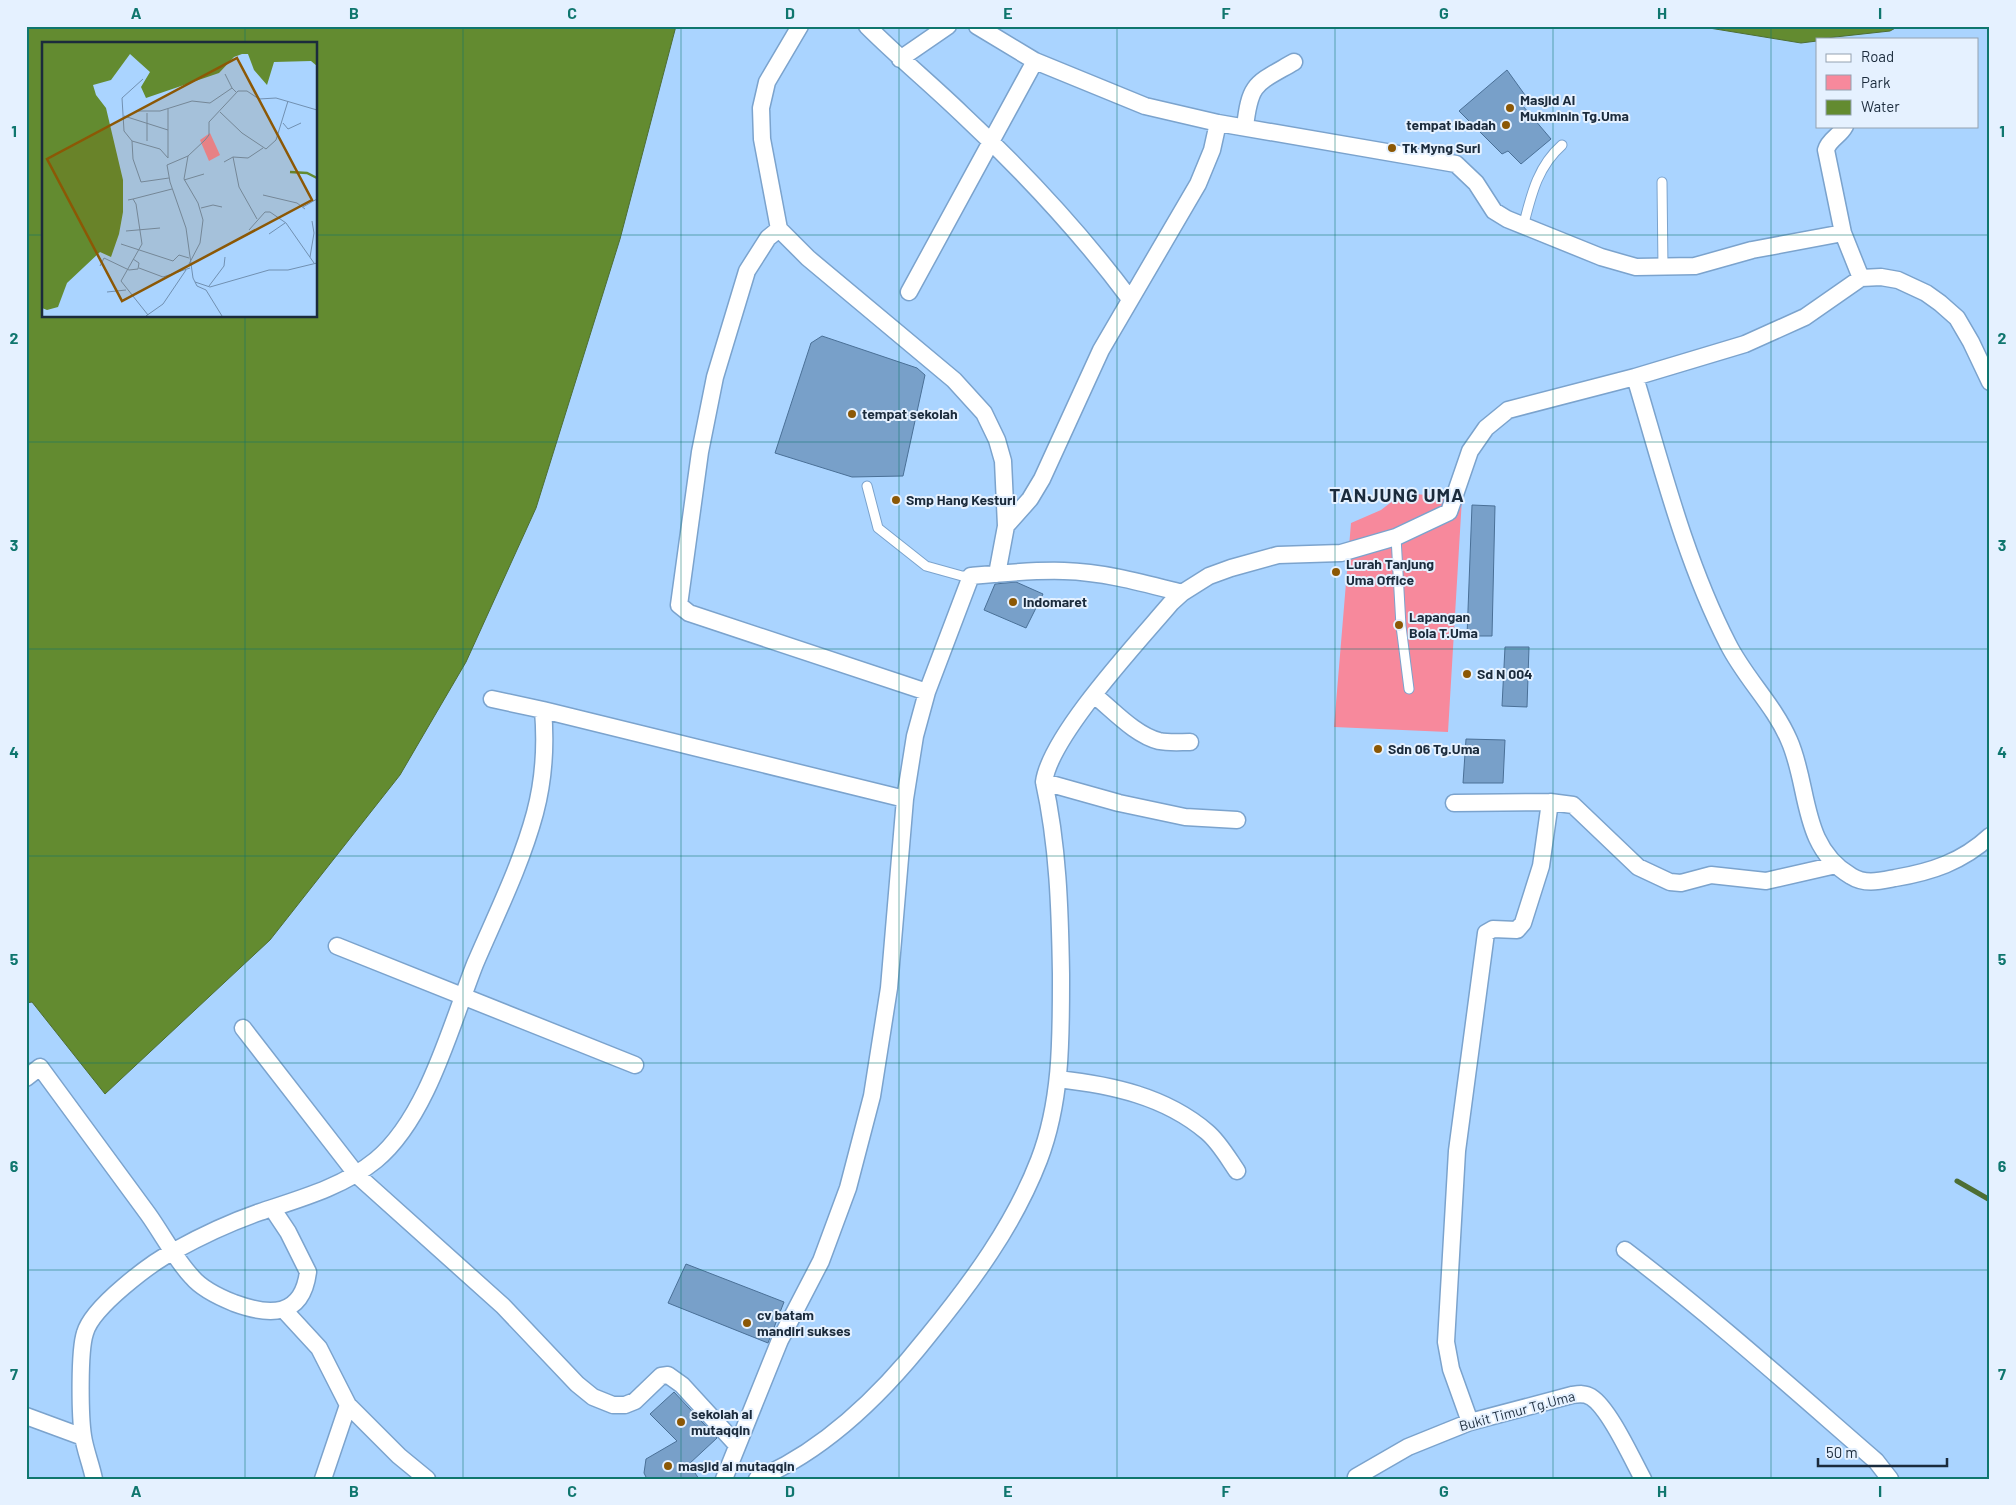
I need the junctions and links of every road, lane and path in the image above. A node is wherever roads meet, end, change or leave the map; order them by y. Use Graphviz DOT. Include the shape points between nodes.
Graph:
graph roads {
  1 [pos="800,26"];
  2 [pos="867,26"];
  3 [pos="948,26"];
  4 [pos="977,26"];
  5 [pos="900,59"];
  6 [pos="1034,62"];
  7 [pos="1294,62"];
  8 [pos="1218,123"];
  9 [pos="1245,128"];
  10 [pos="1844,128"];
  11 [pos="990,142"];
  12 [pos="1562,145"];
  13 [pos="1662,182"];
  14 [pos="1523,227"];
  15 [pos="779,229"];
  16 [pos="1843,233"];
  17 [pos="1663,268"];
  18 [pos="1862,278"];
  19 [pos="909,292"];
  20 [pos="1130,299"];
  21 [pos="1635,377"];
  22 [pos="1990,382"];
  23 [pos="867,486"];
  24 [pos="1006,526"];
  25 [pos="1396,538"];
  26 [pos="997,574"];
  27 [pos="971,576"];
  28 [pos="1182,593"];
  29 [pos="1409,689"];
  30 [pos="927,692"];
  31 [pos="1094,695"];
  32 [pos="492,699"];
  33 [pos="544,710"];
  34 [pos="1190,742"];
  35 [pos="1044,782"];
  36 [pos="905,799"];
  37 [pos="1550,802"];
  38 [pos="1454,803"];
  39 [pos="1237,820"];
  40 [pos="1990,836"];
  41 [pos="1836,865"];
  42 [pos="337,946"];
  43 [pos="463,995"];
  44 [pos="243,1028"];
  45 [pos="635,1065"];
  46 [pos="26,1078"];
  47 [pos="1058,1079"];
  48 [pos="1237,1172"];
  49 [pos="357,1174"];
  50 [pos="272,1208"];
  51 [pos="1625,1250"];
  52 [pos="173,1251"];
  53 [pos="284,1310"];
  54 [pos="348,1405"];
  55 [pos="26,1416"];
  56 [pos="1470,1422"];
  57 [pos="83,1437"];
  58 [pos="737,1445"];
  59 [pos="1356,1477"];
  60 [pos="94,1479"];
  61 [pos="323,1479"];
  62 [pos="427,1479"];
  63 [pos="724,1479"];
  64 [pos="757,1479"];
  65 [pos="1643,1479"];
  66 [pos="1890,1479"];
  1 -- 15 [label="street" via="767,82 761,108 762,139"];
  2 -- 5 [label="street"];
  3 -- 5 [label="street"];
  4 -- 6 [label="street"];
  5 -- 11 [label="street"];
  6 -- 8 [label="street" via="1145,106"];
  6 -- 11 [label="street"];
  7 -- 9 [label="street" via="1267,78 1250,94"];
  8 -- 9 [label="street"];
  8 -- 20 [label="street" via="1212,150 1198,184"];
  9 -- 14 [label="street" via="1456,164 1476,183 1494,211"];
  10 -- 16 [label="street" via="1829,142 1826,150"];
  11 -- 19 [label="street"];
  11 -- 20 [label="street" via="1094,250"];
  12 -- 14 [label="lane" via="1543,167 1533,188"];
  13 -- 17 [label="lane"];
  14 -- 17 [label="street" via="1600,257 1636,267"];
  15 -- 24 [label="street" via="808,258 954,380 984,413 1003,461"];
  15 -- 30 [label="street" via="768,238 747,272 715,377 700,452 679,605 689,613"];
  16 -- 17 [label="street" via="1806,238 1694,266"];
  16 -- 18 [label="street"];
  18 -- 21 [label="street" via="1805,317 1778,330 1745,344"];
  18 -- 22 [label="street" via="1898,280 1940,303 1957,318"];
  20 -- 24 [label="street" via="1101,350 1042,478 1030,499"];
  21 -- 25 [label="street" via="1508,410 1497,416 1470,451 1450,512"];
  21 -- 41 [label="street" via="1686,546 1740,667 1789,739 1816,840"];
  23 -- 27 [label="lane" via="878,528 926,566"];
  24 -- 26 [label="street"];
  25 -- 28 [label="street" via="1340,553 1278,555 1209,576"];
  25 -- 29 [label="lane" via="1400,617"];
  26 -- 27 [label="street"];
  26 -- 28 [label="street" via="1065,571 1110,576"];
  27 -- 30 [label="street"];
  28 -- 31 [label="street" via="1170,603"];
  30 -- 36 [label="street" via="915,736"];
  31 -- 34 [label="street" via="1147,736 1168,742"];
  31 -- 35 [label="street" via="1055,752 1045,772"];
  32 -- 33 [label="street"];
  33 -- 36 [label="street"];
  33 -- 43 [label="street" via="544,769 535,812 523,851"];
  35 -- 39 [label="street" via="1185,817"];
  35 -- 47 [label="street" via="1059,894 1061,1033"];
  36 -- 58 [label="street" via="889,988 872,1096 838,1217 821,1261 780,1340"];
  37 -- 38 [label="street"];
  37 -- 41 [label="street" via="1573,805 1638,867 1670,882 1681,883 1710,875 1766,881"];
  37 -- 56 [label="street" via="1542,866 1523,923 1517,930 1493,929 1486,933 1473,1023 1457,1151 1446,1342"];
  40 -- 41 [label="street" via="1964,855 1928,872 1874,882 1861,881"];
  42 -- 43 [label="street"];
  43 -- 45 [label="street"];
  43 -- 49 [label="street" via="432,1077 410,1120 378,1158"];
  44 -- 49 [label="street"];
  46 -- 52 [label="street" via="40,1067"];
  47 -- 48 [label="street" via="1135,1092 1173,1109 1208,1132"];
  47 -- 64 [label="street" via="1053,1116 1026,1191 994,1249 964,1292 901,1370 835,1432 782,1468"];
  49 -- 50 [label="street"];
  49 -- 58 [label="street" via="503,1306 593,1397 613,1406 625,1405 635,1401 661,1376 668,1375 682,1385"];
  50 -- 52 [label="street"];
  50 -- 53 [label="street" via="308,1272 300,1295"];
  51 -- 66 [label="street" via="1759,1359 1876,1461"];
  52 -- 53 [label="street" via="192,1278 224,1299 262,1312"];
  52 -- 57 [label="street" via="118,1291 88,1323 82,1350"];
  53 -- 54 [label="street" via="320,1348"];
  54 -- 61 [label="street"];
  54 -- 62 [label="street" via="398,1456"];
  55 -- 57 [label="street"];
  56 -- 59 [label="street, Bukit Timur Tg.Uma" via="1408,1447"];
  56 -- 65 [label="street, Bukit Timur Tg.Uma" via="1572,1394 1584,1394 1597,1402 1610,1420"];
  57 -- 60 [label="street"];
  58 -- 63 [label="street"];
}
